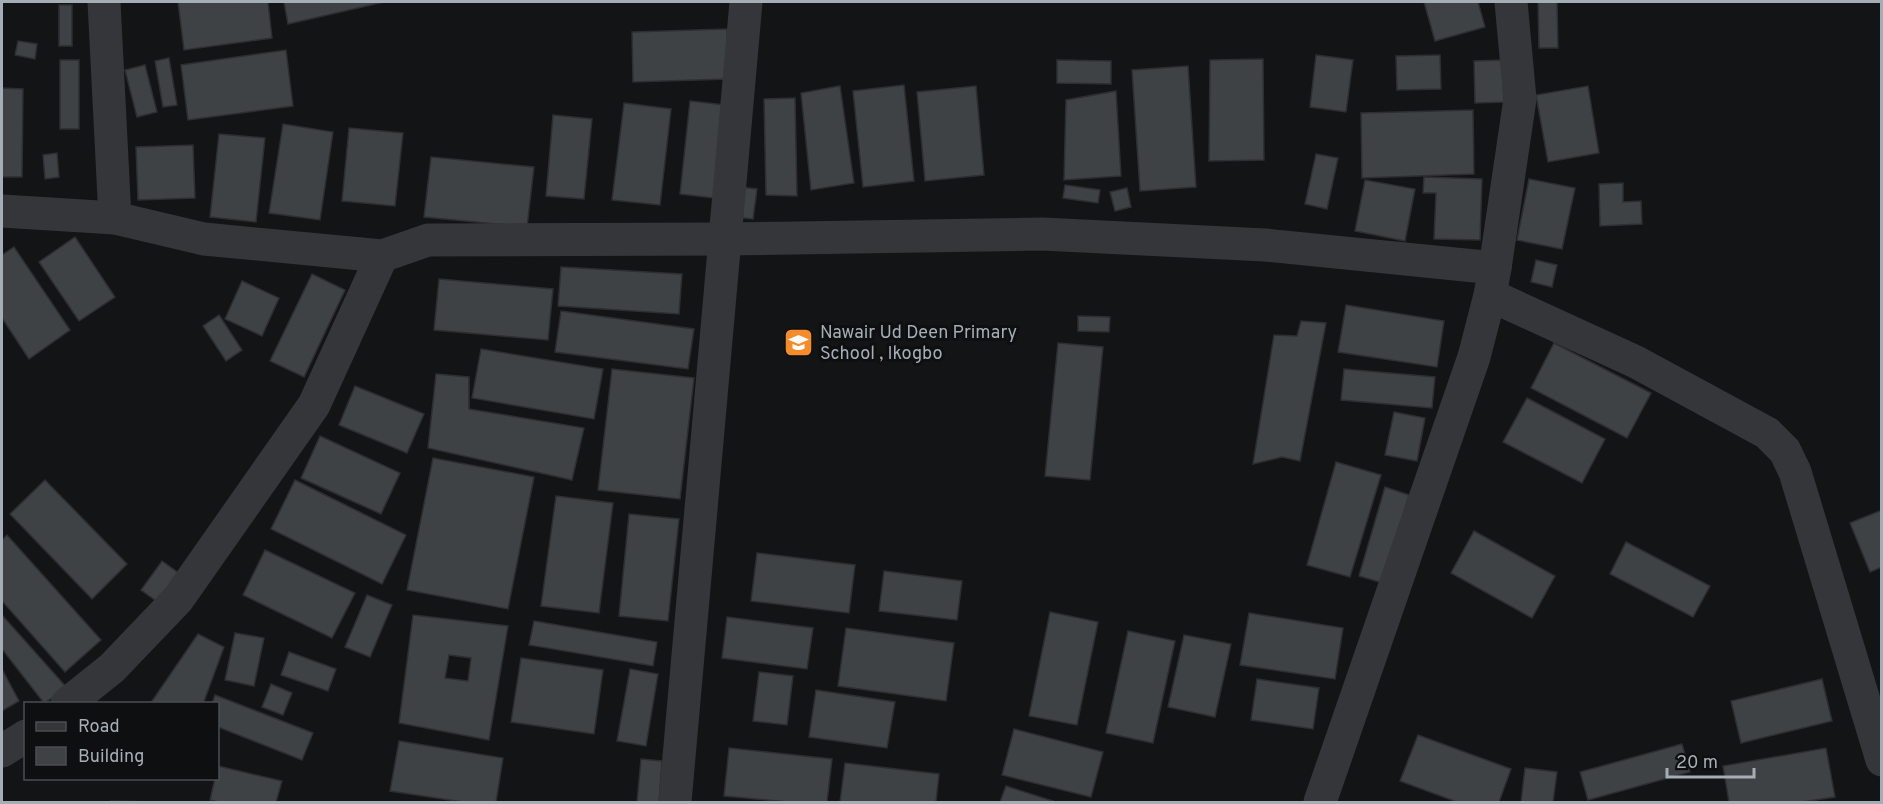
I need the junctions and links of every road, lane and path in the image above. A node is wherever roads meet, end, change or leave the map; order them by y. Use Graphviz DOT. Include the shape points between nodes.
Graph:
graph roads {
  1 [pos="104,2"];
  2 [pos="746,2"];
  3 [pos="1511,2"];
  4 [pos="2,211"];
  5 [pos="115,218"];
  6 [pos="724,239"];
  7 [pos="382,256"];
  8 [pos="1493,282"];
  9 [pos="70,702"];
  10 [pos="24,737"];
  11 [pos="2,751"];
  12 [pos="1881,760"];
  13 [pos="675,802"];
  14 [pos="1320,802"];
  1 -- 5 [label="street"];
  2 -- 6 [label="street"];
  3 -- 8 [label="street" via="1520,99"];
  4 -- 5 [label="street"];
  5 -- 7 [label="street" via="204,239"];
  6 -- 7 [label="street" via="428,240"];
  6 -- 8 [label="street" via="1042,234 1265,245"];
  6 -- 13 [label="street"];
  7 -- 9 [label="street" via="314,405 178,599 112,668"];
  8 -- 12 [label="street" via="1767,433 1785,451"];
  8 -- 14 [label="street" via="1474,357"];
  10 -- 11 [label="street"];
}
